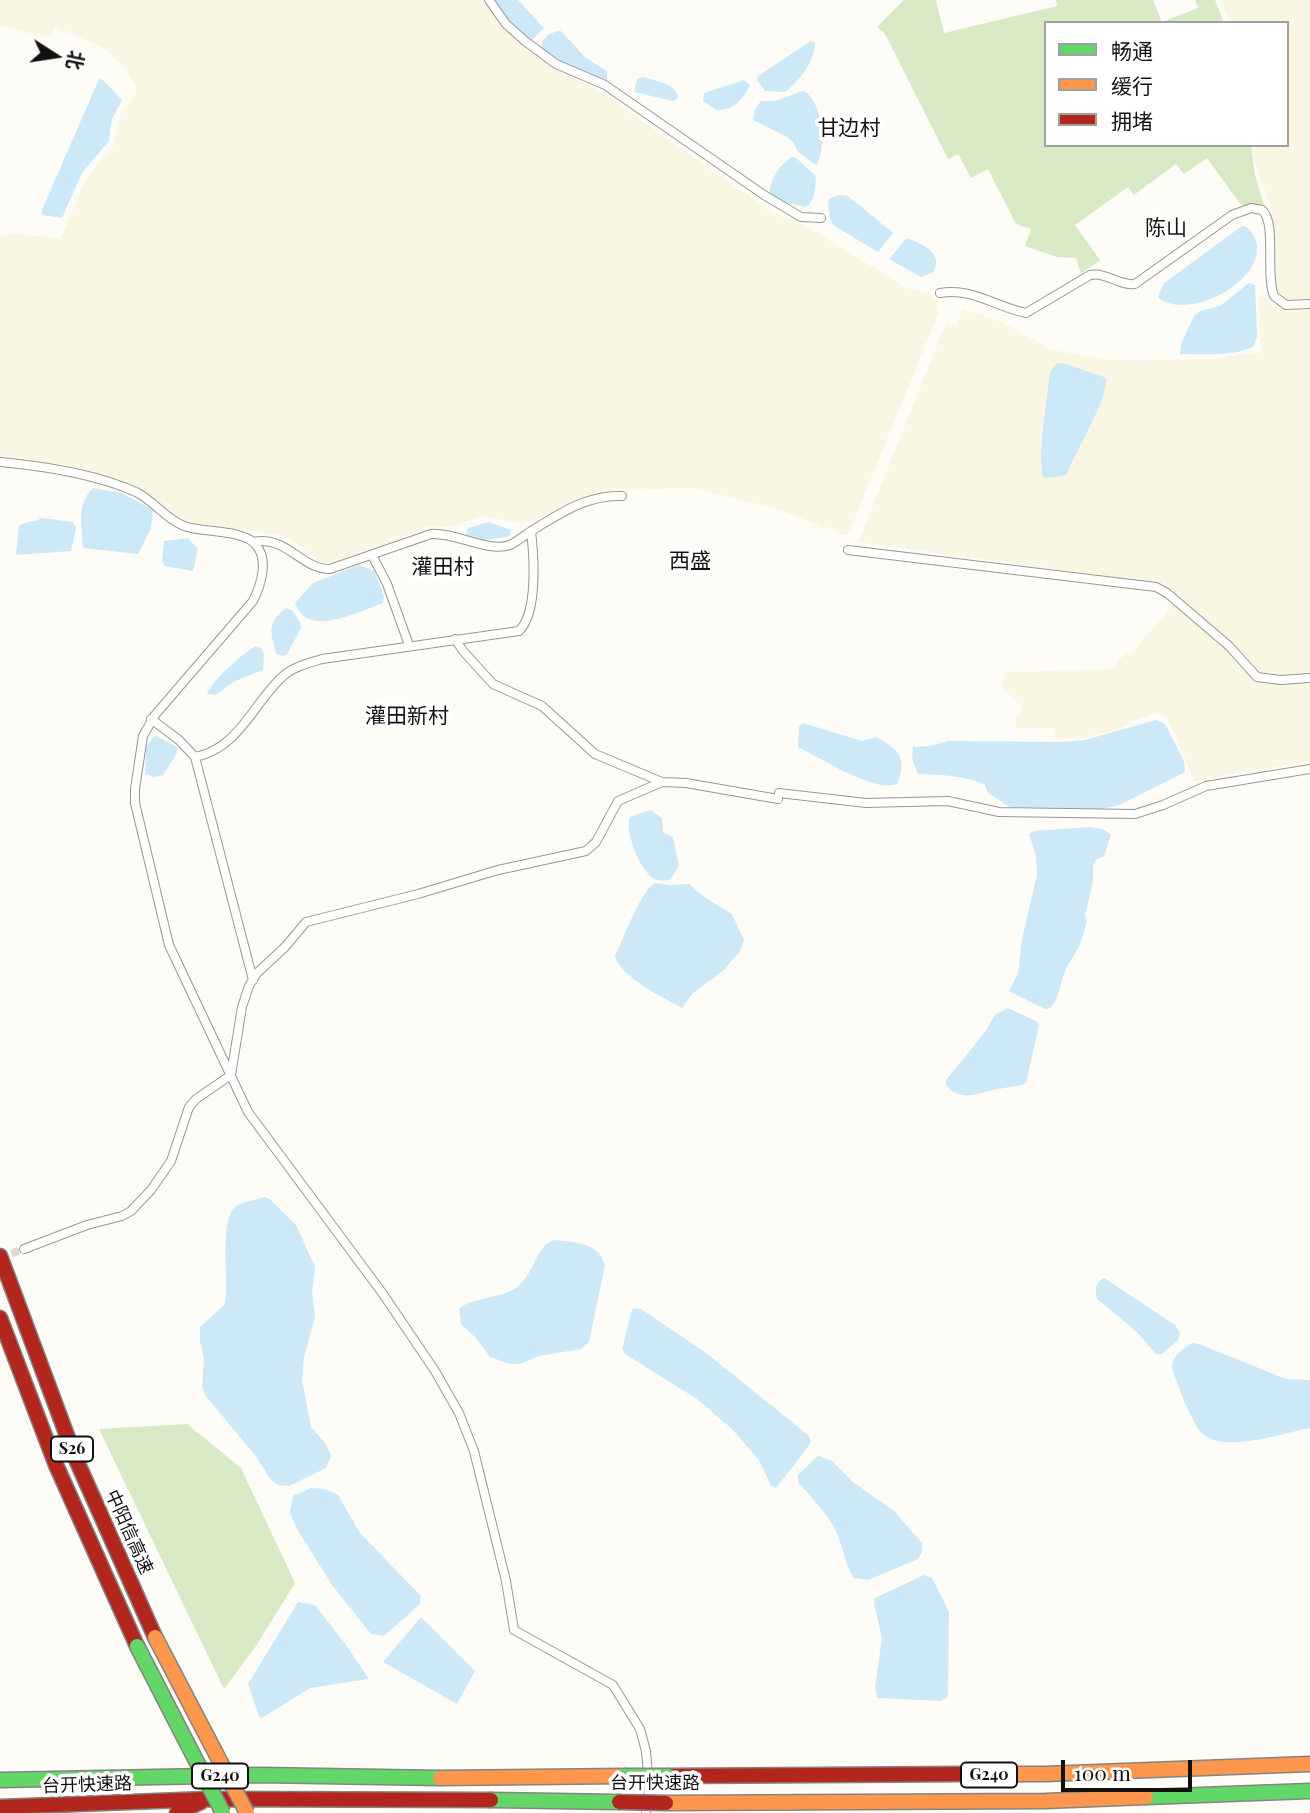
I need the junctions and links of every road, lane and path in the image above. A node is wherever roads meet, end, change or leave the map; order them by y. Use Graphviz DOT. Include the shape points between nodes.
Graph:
graph roads {
  1 [pos="489,0"];
  2 [pos="821,218"];
  3 [pos="940,293"];
  4 [pos="1310,304"];
  5 [pos="0,462"];
  6 [pos="622,496"];
  7 [pos="531,531"];
  8 [pos="254,542"];
  9 [pos="848,550"];
  10 [pos="372,555"];
  11 [pos="455,639"];
  12 [pos="409,645"];
  13 [pos="1310,678"];
  14 [pos="152,719"];
  15 [pos="195,757"];
  16 [pos="1310,769"];
  17 [pos="662,782"];
  18 [pos="253,980"];
  19 [pos="231,1075"];
  20 [pos="24,1249"];
  21 [pos="0,1256"];
  22 [pos="0,1318"];
  23 [pos="1310,1764"];
  24 [pos="441,1777"];
  25 [pos="0,1780"];
  26 [pos="1310,1791"];
  27 [pos="208,1799"];
  28 [pos="441,1802"];
  29 [pos="0,1807"];
  30 [pos="177,1813"];
  31 [pos="223,1813"];
  32 [pos="247,1813"];
  33 [pos="646,1813"];
  1 -- 2 [label="street" via="506,24 556,64 605,85 773,201 801,217"];
  3 -- 4 [label="street" via="964,292 1026,313 1090,275 1135,284 1232,215 1251,208 1262,210 1268,218 1274,296 1286,304"];
  5 -- 8 [label="street" via="56,468 127,489 187,527"];
  6 -- 7 [label="street" via="591,499"];
  7 -- 10 [label="street" via="502,546 431,534"];
  7 -- 11 [label="street" via="533,591 522,629"];
  8 -- 10 [label="street" via="277,543 319,568 330,569"];
  8 -- 14 [label="street" via="262,570 253,601"];
  9 -- 13 [label="street" via="1156,587 1229,646 1256,677"];
  10 -- 12 [label="street"];
  11 -- 12 [label="street"];
  11 -- 17 [label="street" via="493,684 542,706 595,754"];
  12 -- 15 [label="street" via="322,659 288,672 235,735"];
  14 -- 15 [label="street"];
  14 -- 19 [label="street" via="140,746 135,803 169,945"];
  15 -- 18 [label="street"];
  16 -- 17 [label="street" via="1206,786 1135,814 999,812 948,801 866,803"];
  17 -- 18 [label="street" via="615,803 596,842 586,851 306,922"];
  18 -- 19 [label="street" via="242,1007"];
  19 -- 20 [label="street" via="189,1107 171,1161 131,1211"];
  19 -- 33 [label="street" via="248,1112 383,1294 459,1413 474,1451 514,1630 614,1685 640,1729 649,1787"];
  21 -- 32 [label="highway, 中阳信高速 / S26, bridge" via="75,1457 155,1637"];
  22 -- 31 [label="highway, S26, bridge" via="56,1465 137,1646"];
  23 -- 24 [label="highway, 台开快速路 / G240, bridge" via="1045,1774"];
  24 -- 25 [label="highway, 台开快速路 / G240"];
  24 -- 28 [label="highway"];
  26 -- 28 [label="highway, 台开快速路 / G240, bridge" via="1045,1801"];
  27 -- 28 [label="highway, 台开快速路 / G240"];
  27 -- 29 [label="highway, 台开快速路 / G240"];
  27 -- 30 [label="highway"];
}
